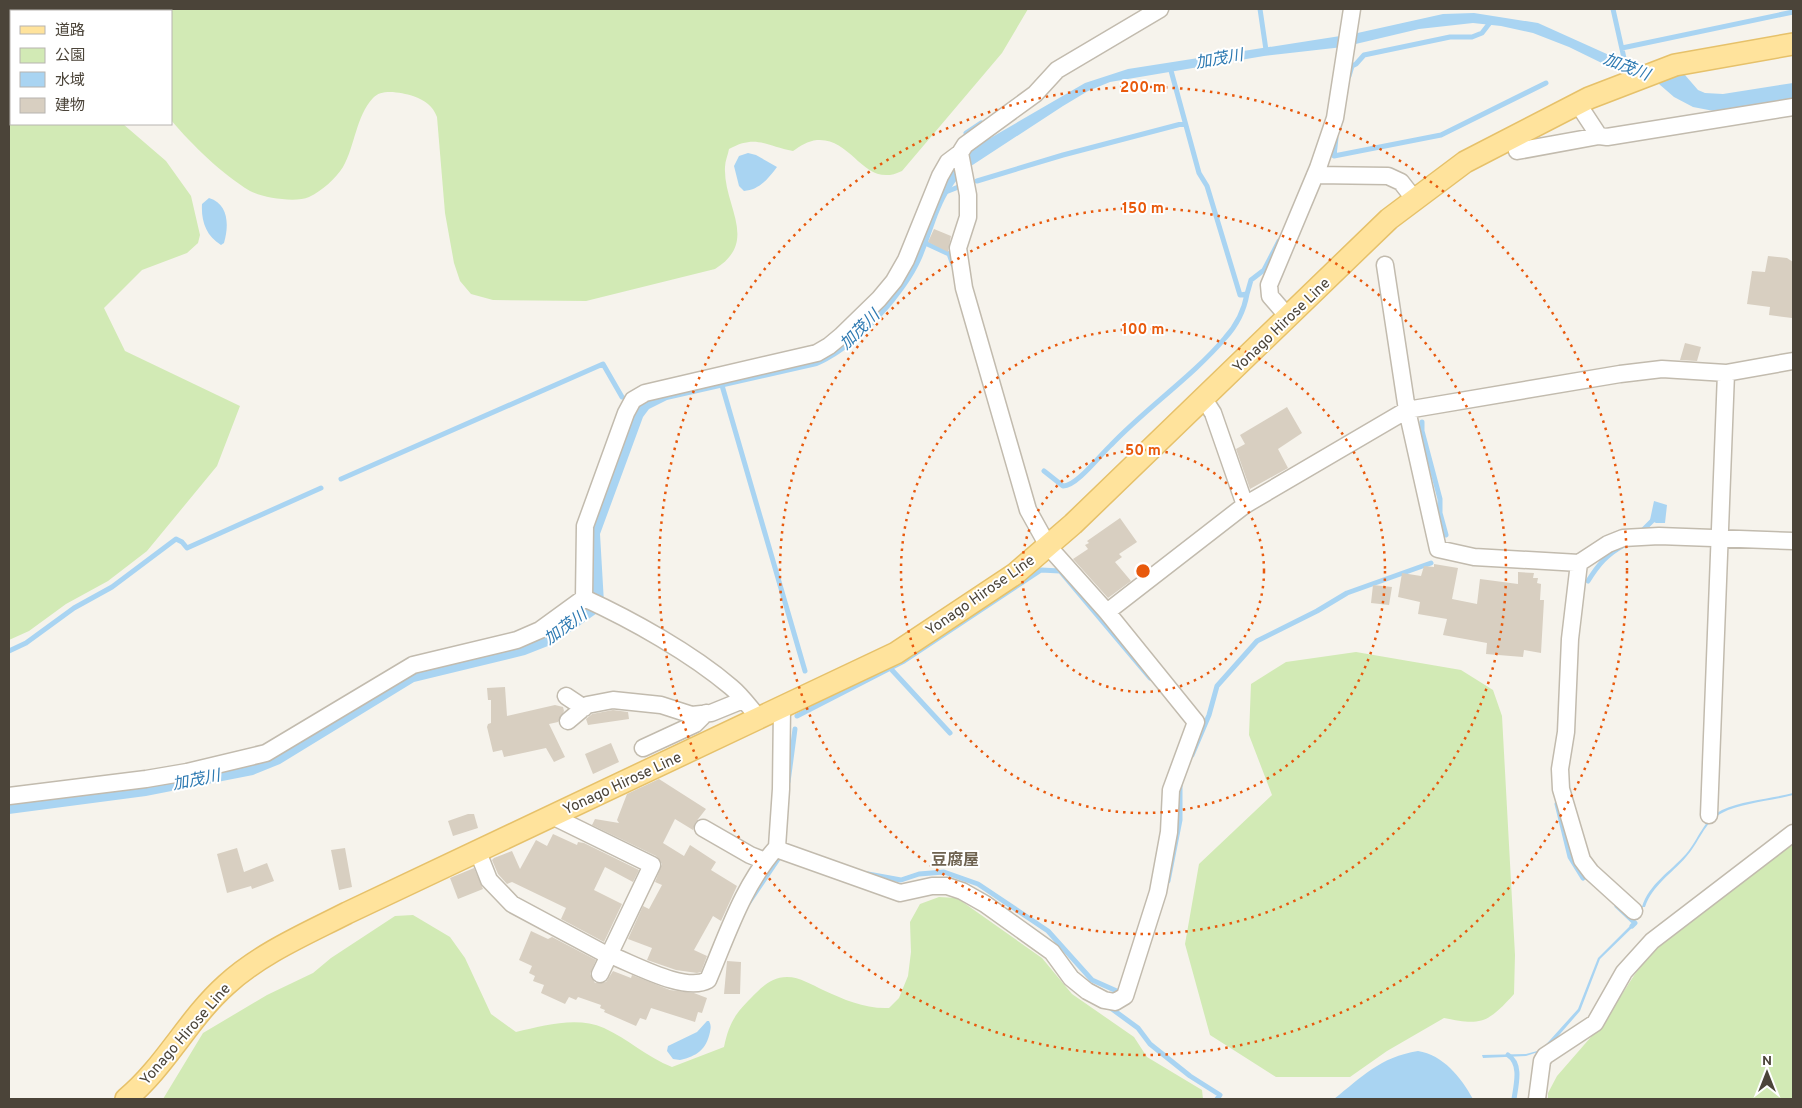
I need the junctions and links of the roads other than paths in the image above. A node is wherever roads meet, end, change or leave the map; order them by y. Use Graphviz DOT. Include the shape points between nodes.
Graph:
graph roads {
  1 [pos="1160,9"];
  2 [pos="1352,9"];
  3 [pos="1793,44"];
  4 [pos="1578,104"];
  5 [pos="1793,107"];
  6 [pos="1599,136"];
  7 [pos="1517,151"];
  8 [pos="960,152"];
  9 [pos="1315,175"];
  10 [pos="1415,200"];
  11 [pos="1385,265"];
  12 [pos="1289,318"];
  13 [pos="1793,361"];
  14 [pos="1726,372"];
  15 [pos="1204,399"];
  16 [pos="1407,410"];
  17 [pos="1245,505"];
  18 [pos="1719,539"];
  19 [pos="1793,541"];
  20 [pos="1048,546"];
  21 [pos="1580,562"];
  22 [pos="584,598"];
  23 [pos="1108,612"];
  24 [pos="566,696"];
  25 [pos="743,700"];
  26 [pos="782,707"];
  27 [pos="584,708"];
  28 [pos="706,713"];
  29 [pos="759,718"];
  30 [pos="568,721"];
  31 [pos="643,748"];
  32 [pos="9,796"];
  33 [pos="1709,815"];
  34 [pos="552,816"];
  35 [pos="703,828"];
  36 [pos="1793,833"];
  37 [pos="777,847"];
  38 [pos="478,852"];
  39 [pos="765,861"];
  40 [pos="1634,911"];
  41 [pos="610,956"];
  42 [pos="600,974"];
  43 [pos="126,1099"];
  44 [pos="1537,1099"];
  1 -- 8 [label="street" via="1057,70 1035,94 989,126"];
  2 -- 9 [label="street" via="1335,118"];
  3 -- 4 [label="main road, Yonago Hirose Line" via="1675,65"];
  4 -- 6 [label="street"];
  4 -- 10 [label="main road, Yonago Hirose Line" via="1465,162"];
  5 -- 6 [label="street"];
  6 -- 7 [label="street"];
  8 -- 20 [label="street" via="968,195 968,217 958,248 964,288 1028,510"];
  8 -- 22 [label="street" via="948,162 940,176 906,260 894,280 830,346 817,353 645,393 633,400 616,434 585,526"];
  9 -- 10 [label="street" via="1388,176 1401,182"];
  9 -- 12 [label="street" via="1269,285 1270,296"];
  10 -- 12 [label="main road, Yonago Hirose Line" via="1389,219"];
  11 -- 16 [label="street"];
  12 -- 15 [label="main road, Yonago Hirose Line"];
  13 -- 14 [label="street"];
  14 -- 16 [label="street" via="1662,369"];
  14 -- 18 [label="street"];
  15 -- 17 [label="street" via="1213,413"];
  15 -- 20 [label="main road, Yonago Hirose Line"];
  16 -- 17 [label="street"];
  16 -- 21 [label="street" via="1438,549 1474,557"];
  17 -- 23 [label="street"];
  18 -- 19 [label="street"];
  18 -- 21 [label="street" via="1623,538"];
  18 -- 33 [label="street"];
  20 -- 23 [label="street"];
  20 -- 26 [label="main road, Yonago Hirose Line" via="1015,574 896,653"];
  21 -- 40 [label="street" via="1570,639 1566,732 1560,778 1579,854 1591,872"];
  22 -- 25 [label="street" via="632,620 695,661"];
  22 -- 32 [label="street" via="540,630 517,640 413,665 266,753 146,779"];
  23 -- 37 [label="street" via="1196,722 1171,790 1169,832 1158,892 1125,996 1120,1001 1104,1000 1087,991 1071,978 1052,952 962,891 932,886 900,893"];
  24 -- 27 [label="street"];
  25 -- 28 [label="street"];
  25 -- 29 [label="street"];
  26 -- 29 [label="main road, Yonago Hirose Line"];
  26 -- 37 [label="street"];
  27 -- 28 [label="street" via="613,700 661,705 692,715"];
  27 -- 30 [label="street"];
  28 -- 31 [label="street" via="695,724"];
  29 -- 34 [label="main road, Yonago Hirose Line"];
  34 -- 38 [label="main road, Yonago Hirose Line"];
  34 -- 41 [label="street" via="652,866"];
  35 -- 39 [label="street"];
  36 -- 44 [label="street" via="1666,929 1633,960 1595,1023 1544,1056"];
  37 -- 39 [label="street"];
  38 -- 41 [label="street" via="489,880 512,904"];
  38 -- 43 [label="main road, Yonago Hirose Line" via="317,928 245,970 213,998 148,1078"];
  39 -- 41 [label="street" via="745,891 708,980 701,984 682,983"];
  41 -- 42 [label="street"];
}
